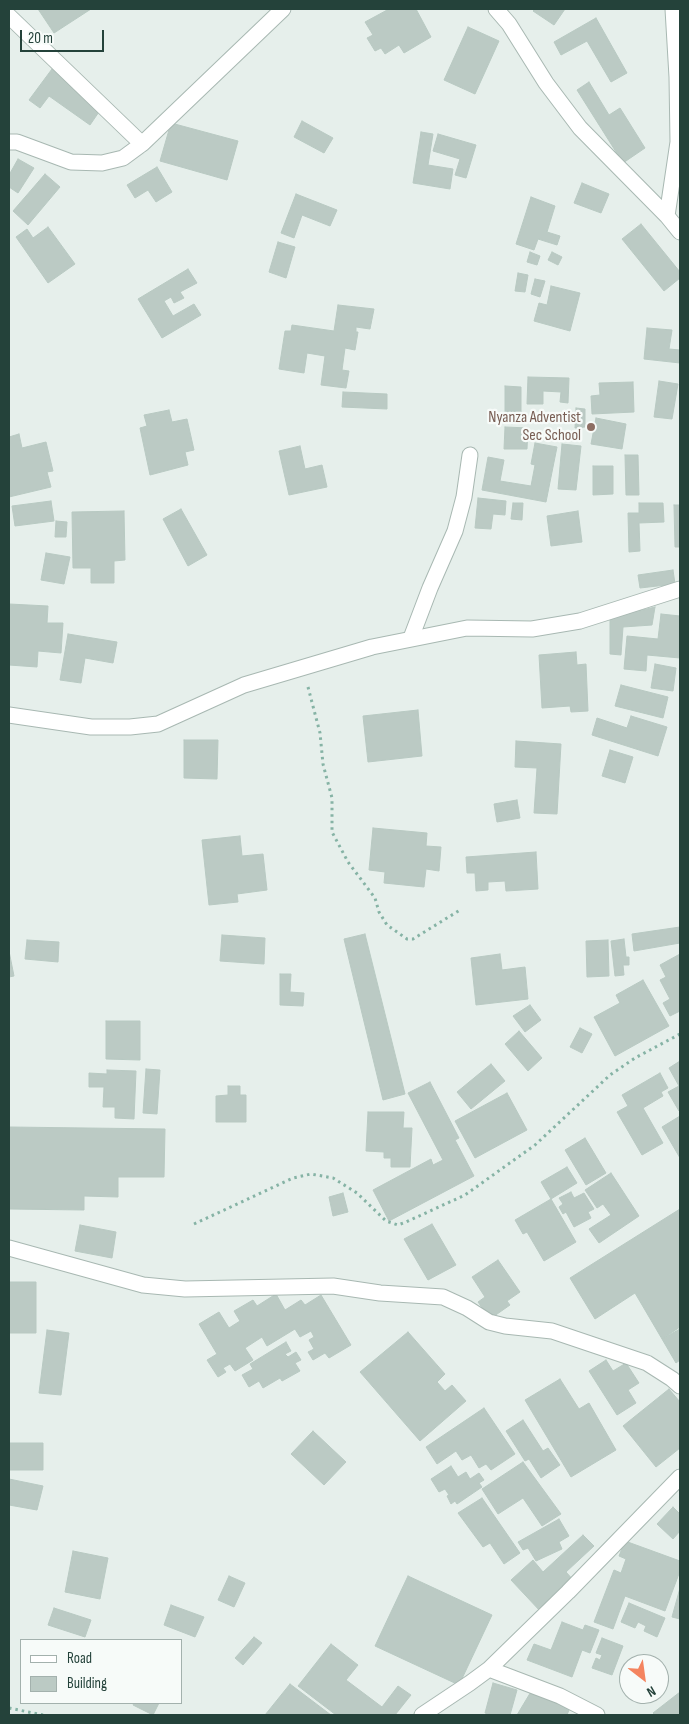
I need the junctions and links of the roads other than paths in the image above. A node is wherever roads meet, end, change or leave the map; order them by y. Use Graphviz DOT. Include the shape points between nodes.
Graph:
graph roads {
  1 [pos="283,9"];
  2 [pos="496,9"];
  3 [pos="672,9"];
  4 [pos="9,16"];
  5 [pos="9,142"];
  6 [pos="142,144"];
  7 [pos="667,216"];
  8 [pos="680,232"];
  9 [pos="470,455"];
  10 [pos="680,589"];
  11 [pos="412,638"];
  12 [pos="9,715"];
  13 [pos="9,1248"];
  14 [pos="680,1386"];
  15 [pos="680,1477"];
  16 [pos="489,1669"];
  17 [pos="422,1715"];
  18 [pos="597,1715"];
  1 -- 6 [label="street"];
  2 -- 7 [label="street" via="580,128"];
  3 -- 7 [label="street" via="678,142"];
  4 -- 6 [label="street"];
  5 -- 6 [label="street" via="71,162 123,158"];
  7 -- 8 [label="street"];
  9 -- 11 [label="street" via="455,531"];
  10 -- 11 [label="street" via="580,621 532,629 467,628"];
  11 -- 12 [label="street" via="244,685 158,724 91,727"];
  13 -- 14 [label="street" via="143,1285 185,1289 333,1286 443,1297 489,1322 552,1331 647,1363"];
  15 -- 16 [label="street"];
  16 -- 17 [label="street"];
  16 -- 18 [label="street" via="560,1696"];
}
